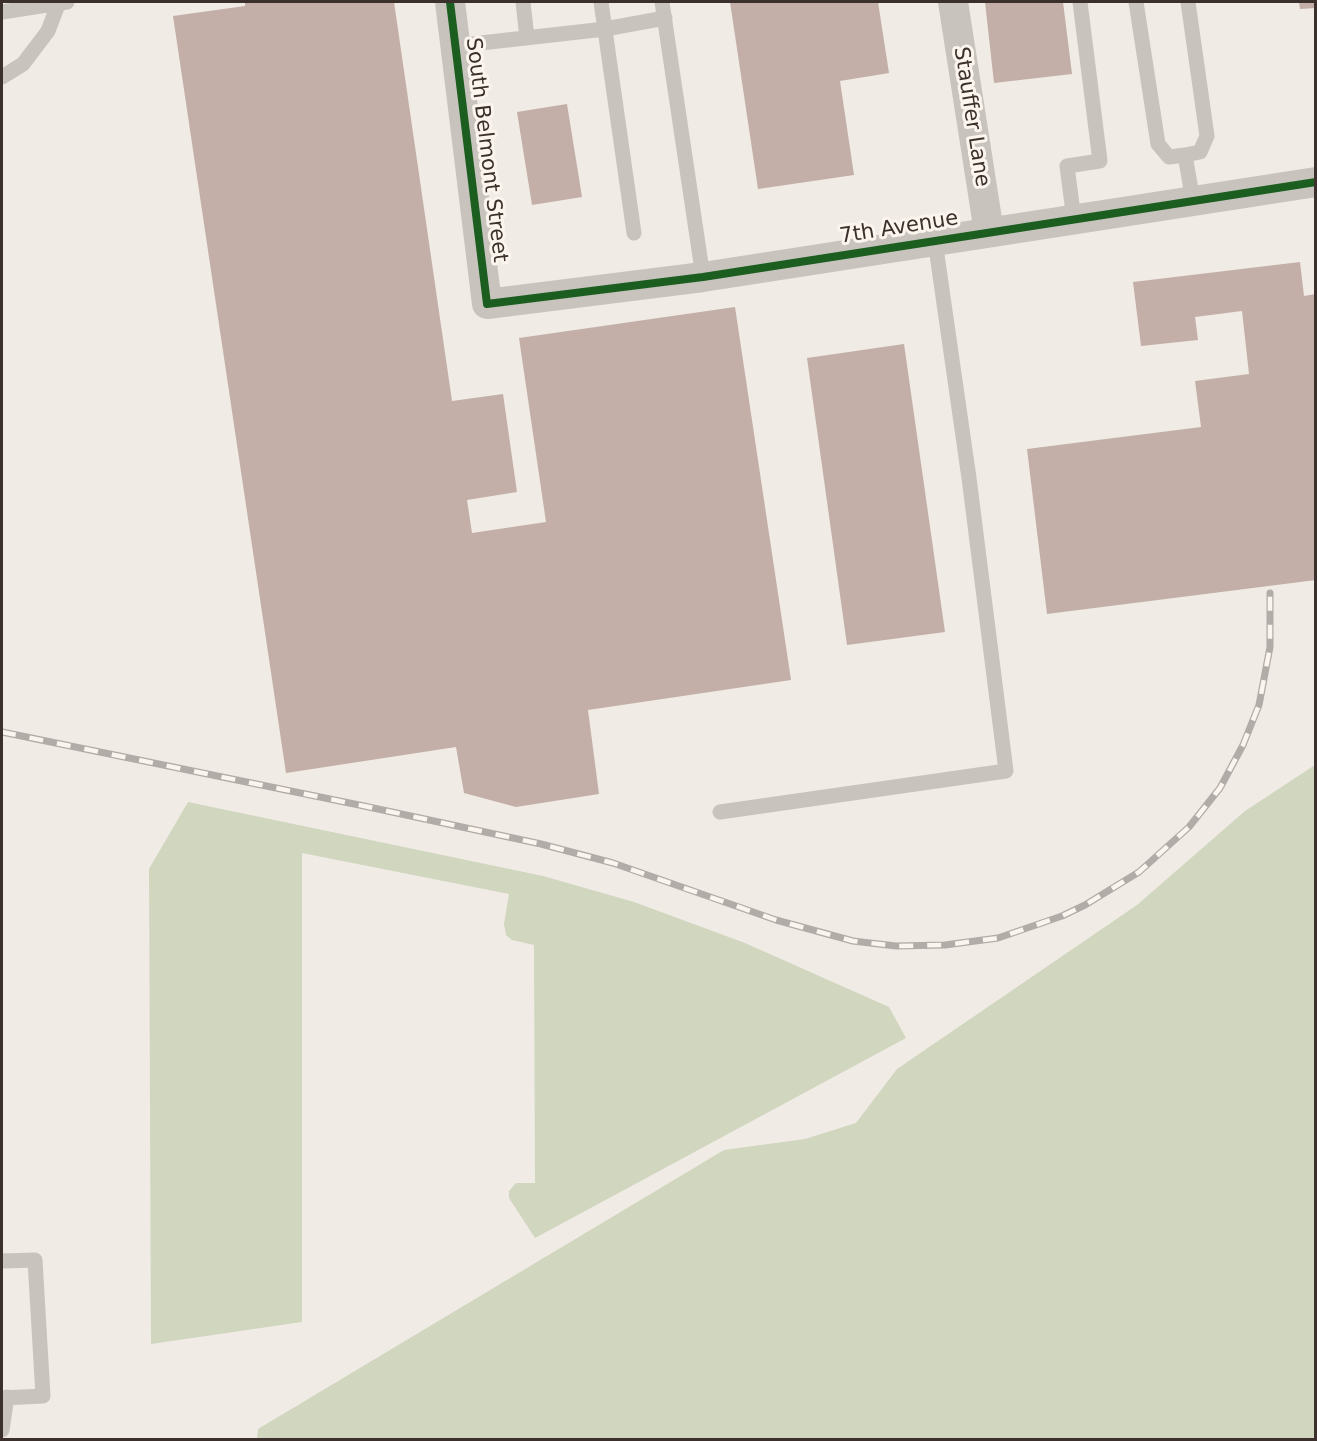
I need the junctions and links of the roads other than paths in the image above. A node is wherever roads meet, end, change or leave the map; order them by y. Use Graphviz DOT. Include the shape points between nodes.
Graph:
graph roads {
  1 [pos="62,2"];
  2 [pos="450,2"];
  3 [pos="523,2"];
  4 [pos="601,2"];
  5 [pos="662,2"];
  6 [pos="953,2"];
  7 [pos="1080,2"];
  8 [pos="1136,2"];
  9 [pos="1188,2"];
  10 [pos="2,12"];
  11 [pos="665,18"];
  12 [pos="605,29"];
  13 [pos="527,38"];
  14 [pos="454,46"];
  15 [pos="2,77"];
  16 [pos="1185,155"];
  17 [pos="1316,182"];
  18 [pos="1192,201"];
  19 [pos="1074,220"];
  20 [pos="989,232"];
  21 [pos="634,233"];
  22 [pos="934,241"];
  23 [pos="703,277"];
  24 [pos="487,304"];
  25 [pos="720,812"];
  26 [pos="2,1261"];
  27 [pos="4,1398"];
  28 [pos="2,1430"];
  1 -- 10 [label="lane"];
  1 -- 15 [label="lane" via="48,31 23,64"];
  2 -- 14 [label="street, South Belmont Street"];
  3 -- 13 [label="lane"];
  4 -- 12 [label="lane"];
  5 -- 11 [label="lane"];
  6 -- 20 [label="street, Stauffer Lane"];
  7 -- 19 [label="lane" via="1100,161 1067,166"];
  8 -- 16 [label="lane" via="1158,144 1169,157"];
  9 -- 16 [label="lane" via="1207,136 1200,152"];
  11 -- 12 [label="lane"];
  11 -- 23 [label="lane"];
  12 -- 13 [label="lane"];
  12 -- 21 [label="lane"];
  13 -- 14 [label="lane"];
  14 -- 24 [label="street, South Belmont Street"];
  16 -- 18 [label="lane"];
  17 -- 18 [label="street, 7th Avenue"];
  18 -- 19 [label="street, 7th Avenue"];
  19 -- 20 [label="street, 7th Avenue"];
  20 -- 22 [label="street, 7th Avenue"];
  22 -- 23 [label="street, 7th Avenue"];
  22 -- 25 [label="lane" via="1006,771"];
  23 -- 24 [label="street, 7th Avenue"];
  26 -- 27 [label="lane" via="35,1260 43,1396"];
  27 -- 28 [label="lane"];
}
